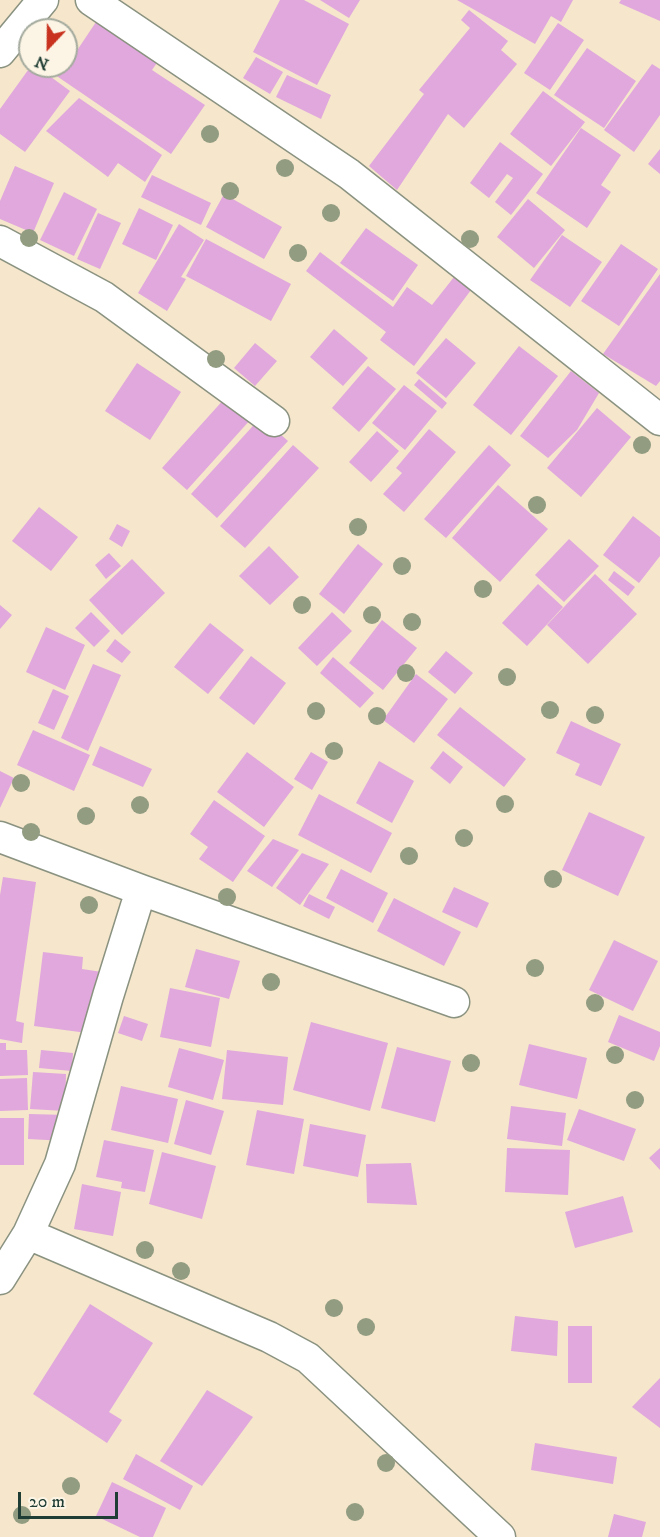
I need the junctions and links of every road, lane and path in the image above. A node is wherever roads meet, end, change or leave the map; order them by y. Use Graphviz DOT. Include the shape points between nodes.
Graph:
graph roads {
  1 [pos="43,0"];
  2 [pos="91,0"];
  3 [pos="0,52"];
  4 [pos="0,241"];
  5 [pos="660,420"];
  6 [pos="274,421"];
  7 [pos="0,837"];
  8 [pos="141,890"];
  9 [pos="454,1002"];
  10 [pos="28,1234"];
  11 [pos="0,1279"];
  12 [pos="500,1537"];
  1 -- 3 [label="street"];
  2 -- 5 [label="street" via="349,174"];
  4 -- 6 [label="street" via="104,297"];
  7 -- 8 [label="street"];
  8 -- 9 [label="street"];
  8 -- 10 [label="street" via="60,1164"];
  10 -- 11 [label="street"];
  10 -- 12 [label="street" via="269,1337 308,1358"];
}
